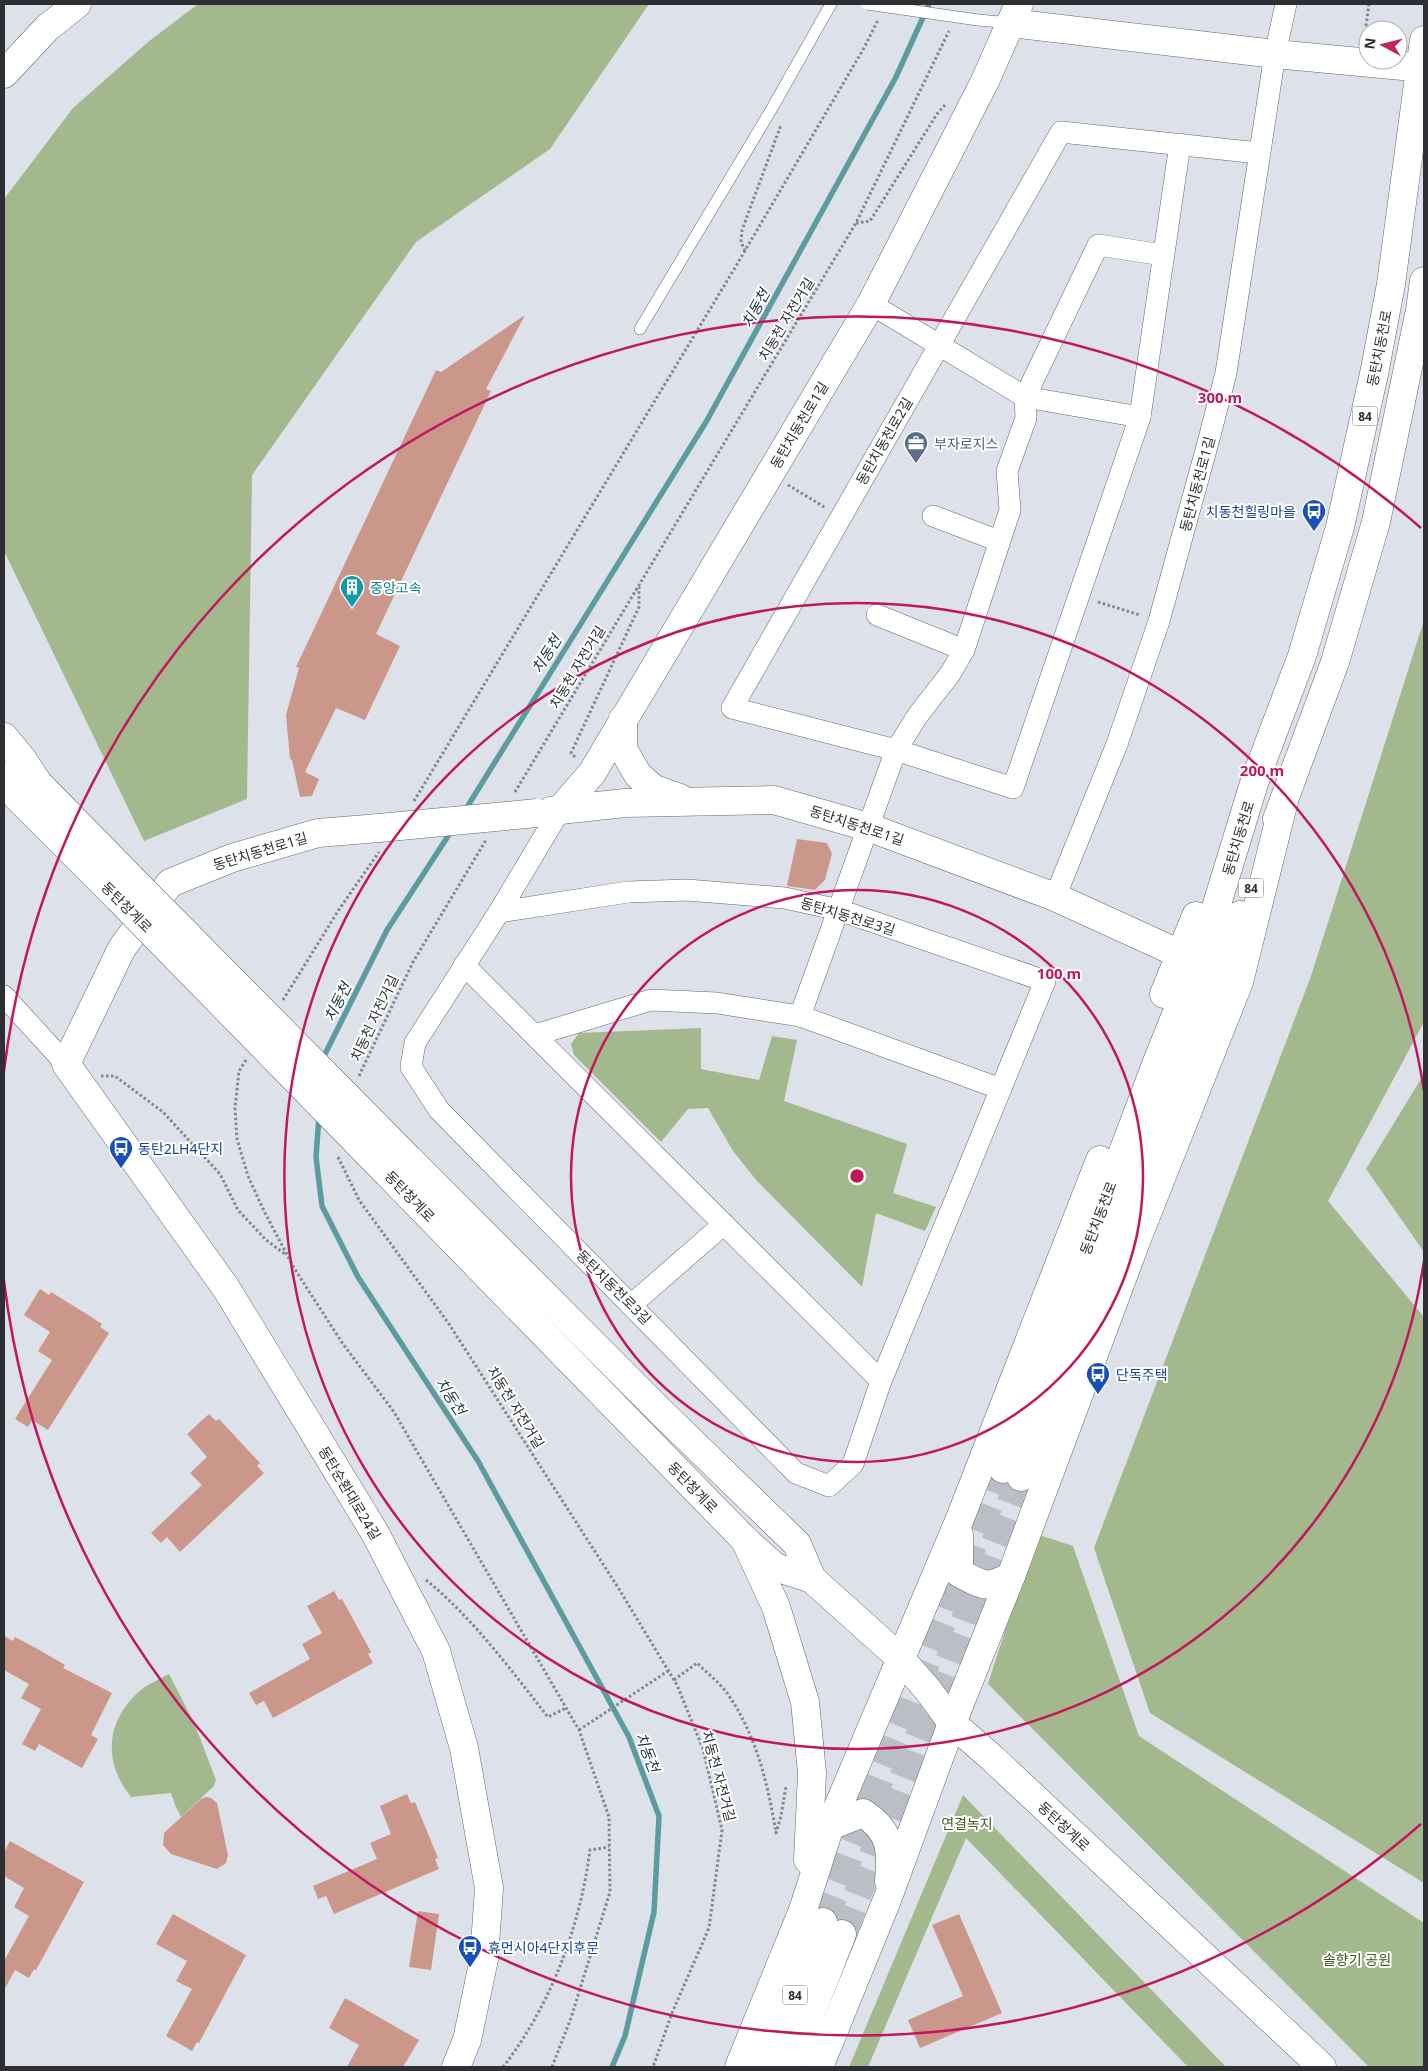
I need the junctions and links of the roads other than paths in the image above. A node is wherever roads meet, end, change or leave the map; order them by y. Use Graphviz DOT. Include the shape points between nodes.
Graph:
graph roads {
  1 [pos="77,4"];
  2 [pos="831,4"];
  3 [pos="867,4"];
  4 [pos="1286,4"];
  5 [pos="1015,13"];
  6 [pos="1424,40"];
  7 [pos="1275,54"];
  8 [pos="1423,68"];
  9 [pos="4,74"];
  10 [pos="1180,144"];
  11 [pos="1259,153"];
  12 [pos="1163,255"];
  13 [pos="1424,281"];
  14 [pos="871,304"];
  15 [pos="640,329"];
  16 [pos="940,345"];
  17 [pos="1025,397"];
  18 [pos="1140,417"];
  19 [pos="933,516"];
  20 [pos="999,541"];
  21 [pos="876,615"];
  22 [pos="964,650"];
  23 [pos="624,719"];
  24 [pos="4,737"];
  25 [pos="896,750"];
  26 [pos="4,754"];
  27 [pos="4,775"];
  28 [pos="1256,780"];
  29 [pos="20,790"];
  30 [pos="686,800"];
  31 [pos="1284,802"];
  32 [pos="549,812"];
  33 [pos="868,827"];
  34 [pos="1055,897"];
  35 [pos="839,910"];
  36 [pos="499,912"];
  37 [pos="1180,954"];
  38 [pos="464,965"];
  39 [pos="4,996"];
  40 [pos="800,1016"];
  41 [pos="535,1035"];
  42 [pos="70,1069"];
  43 [pos="1001,1089"];
  44 [pos="398,1166"];
  45 [pos="724,1224"];
  46 [pos="631,1305"];
  47 [pos="882,1381"];
  48 [pos="959,1521"];
  49 [pos="745,1540"];
  50 [pos="1011,1576"];
  51 [pos="812,1579"];
  52 [pos="900,1658"];
  53 [pos="952,1723"];
  54 [pos="830,1826"];
  55 [pos="887,1900"];
  56 [pos="823,1922"];
  57 [pos="456,2067"];
  58 [pos="740,2067"];
  59 [pos="766,2067"];
  60 [pos="790,2067"];
  61 [pos="820,2067"];
  62 [pos="1322,2067"];
  1 -- 9 [label="main road" via="47,28"];
  2 -- 15 [label="lane"];
  3 -- 5 [label="lane, bridge" via="978,20"];
  4 -- 7 [label="street, 동탄치동천로1길"];
  5 -- 7 [label="main road"];
  5 -- 14 [label="main road, 동탄치동천로1길" via="985,81"];
  6 -- 8 [label="main road, 동탄치동천로 / 84"];
  7 -- 8 [label="main road"];
  7 -- 11 [label="street, 동탄치동천로1길"];
  8 -- 28 [label="main road, 동탄치동천로 / 84" via="1391,284 1340,527 1302,656"];
  10 -- 11 [label="street, 동탄치동천로2길"];
  10 -- 12 [label="street, 동탄치동천로2길"];
  10 -- 16 [label="street, 동탄치동천로2길" via="1061,132"];
  11 -- 34 [label="street, 동탄치동천로1길" via="1226,373 1159,622 1117,744"];
  12 -- 17 [label="street" via="1098,245"];
  12 -- 18 [label="street, 동탄치동천로2길"];
  13 -- 31 [label="main road, 동탄치동천로 / 84" via="1376,522 1335,662"];
  14 -- 16 [label="street"];
  14 -- 23 [label="main road, 동탄치동천로1길"];
  16 -- 17 [label="street"];
  16 -- 25 [label="street, 동탄치동천로2길" via="732,708"];
  17 -- 18 [label="street"];
  17 -- 20 [label="street" via="1026,418 1007,471 1010,510"];
  18 -- 25 [label="street, 동탄치동천로2길" via="1012,788"];
  19 -- 20 [label="street"];
  20 -- 22 [label="street"];
  21 -- 22 [label="street"];
  22 -- 25 [label="street"];
  23 -- 30 [label="main road" via="623,749 638,775 654,789"];
  23 -- 32 [label="main road, 동탄치동천로1길" via="592,773"];
  24 -- 29 [label="main road" via="23,760"];
  25 -- 33 [label="street"];
  26 -- 29 [label="main road" via="16,767"];
  27 -- 29 [label="main road"];
  28 -- 31 [label="main road, 동탄치동천로 / 84" via="1206,940 1157,1062 1012,1473 1192,1043"];
  28 -- 37 [label="main road"];
  29 -- 44 [label="main road, 동탄청계로, bridge" via="125,889"];
  30 -- 32 [label="main road, 동탄치동천로1길"];
  30 -- 33 [label="main road, 동탄치동천로1길" via="774,800"];
  31 -- 50 [label="main road" via="1239,982 1138,1236"];
  32 -- 36 [label="street, 동탄치동천로3길"];
  32 -- 42 [label="main road, 동탄치동천로1길, bridge" via="318,833 232,858 170,883 122,948"];
  33 -- 34 [label="main road, 동탄치동천로1길"];
  33 -- 35 [label="street"];
  34 -- 37 [label="main road, 동탄치동천로1길"];
  35 -- 36 [label="street, 동탄치동천로3길" via="784,898 687,890 628,892"];
  35 -- 40 [label="street"];
  35 -- 43 [label="street, 동탄치동천로3길" via="1045,981"];
  36 -- 38 [label="street, 동탄치동천로3길"];
  37 -- 48 [label="main road"];
  38 -- 41 [label="street"];
  38 -- 46 [label="street, 동탄치동천로3길" via="415,1042 411,1067 439,1110"];
  39 -- 42 [label="street, 동탄순환대로24길"];
  40 -- 41 [label="street" via="717,1003 650,1000"];
  40 -- 43 [label="street"];
  41 -- 45 [label="street"];
  42 -- 57 [label="main road, 동탄순환대로24길" via="226,1288 375,1533 436,1651 464,1748 489,1888 484,1959 467,2040"];
  43 -- 47 [label="street, 동탄치동천로3길"];
  44 -- 49 [label="main road, 동탄청계로"];
  44 -- 51 [label="main road, 동탄청계로" via="797,1544"];
  45 -- 46 [label="street"];
  45 -- 47 [label="street"];
  46 -- 47 [label="street, 동탄치동천로3길" via="796,1473 829,1486 853,1464"];
  48 -- 50 [label="main road" via="959,1573 980,1584 994,1586"];
  48 -- 52 [label="main road"];
  49 -- 51 [label="main road, 동탄청계로" via="775,1567"];
  49 -- 56 [label="main road" via="776,1606 805,1702 812,1773 810,1842"];
  50 -- 53 [label="main road"];
  51 -- 52 [label="main road, 동탄청계로"];
  52 -- 53 [label="main road, 동탄청계로"];
  52 -- 54 [label="main road"];
  53 -- 55 [label="main road"];
  53 -- 62 [label="main road, 동탄청계로"];
  54 -- 55 [label="main road" via="863,1813 878,1822 885,1833 891,1859"];
  54 -- 56 [label="main road"];
  55 -- 61 [label="main road"];
  56 -- 58 [label="main road"];
  56 -- 59 [label="main road, 84"];
  56 -- 60 [label="main road, 84"];
}
